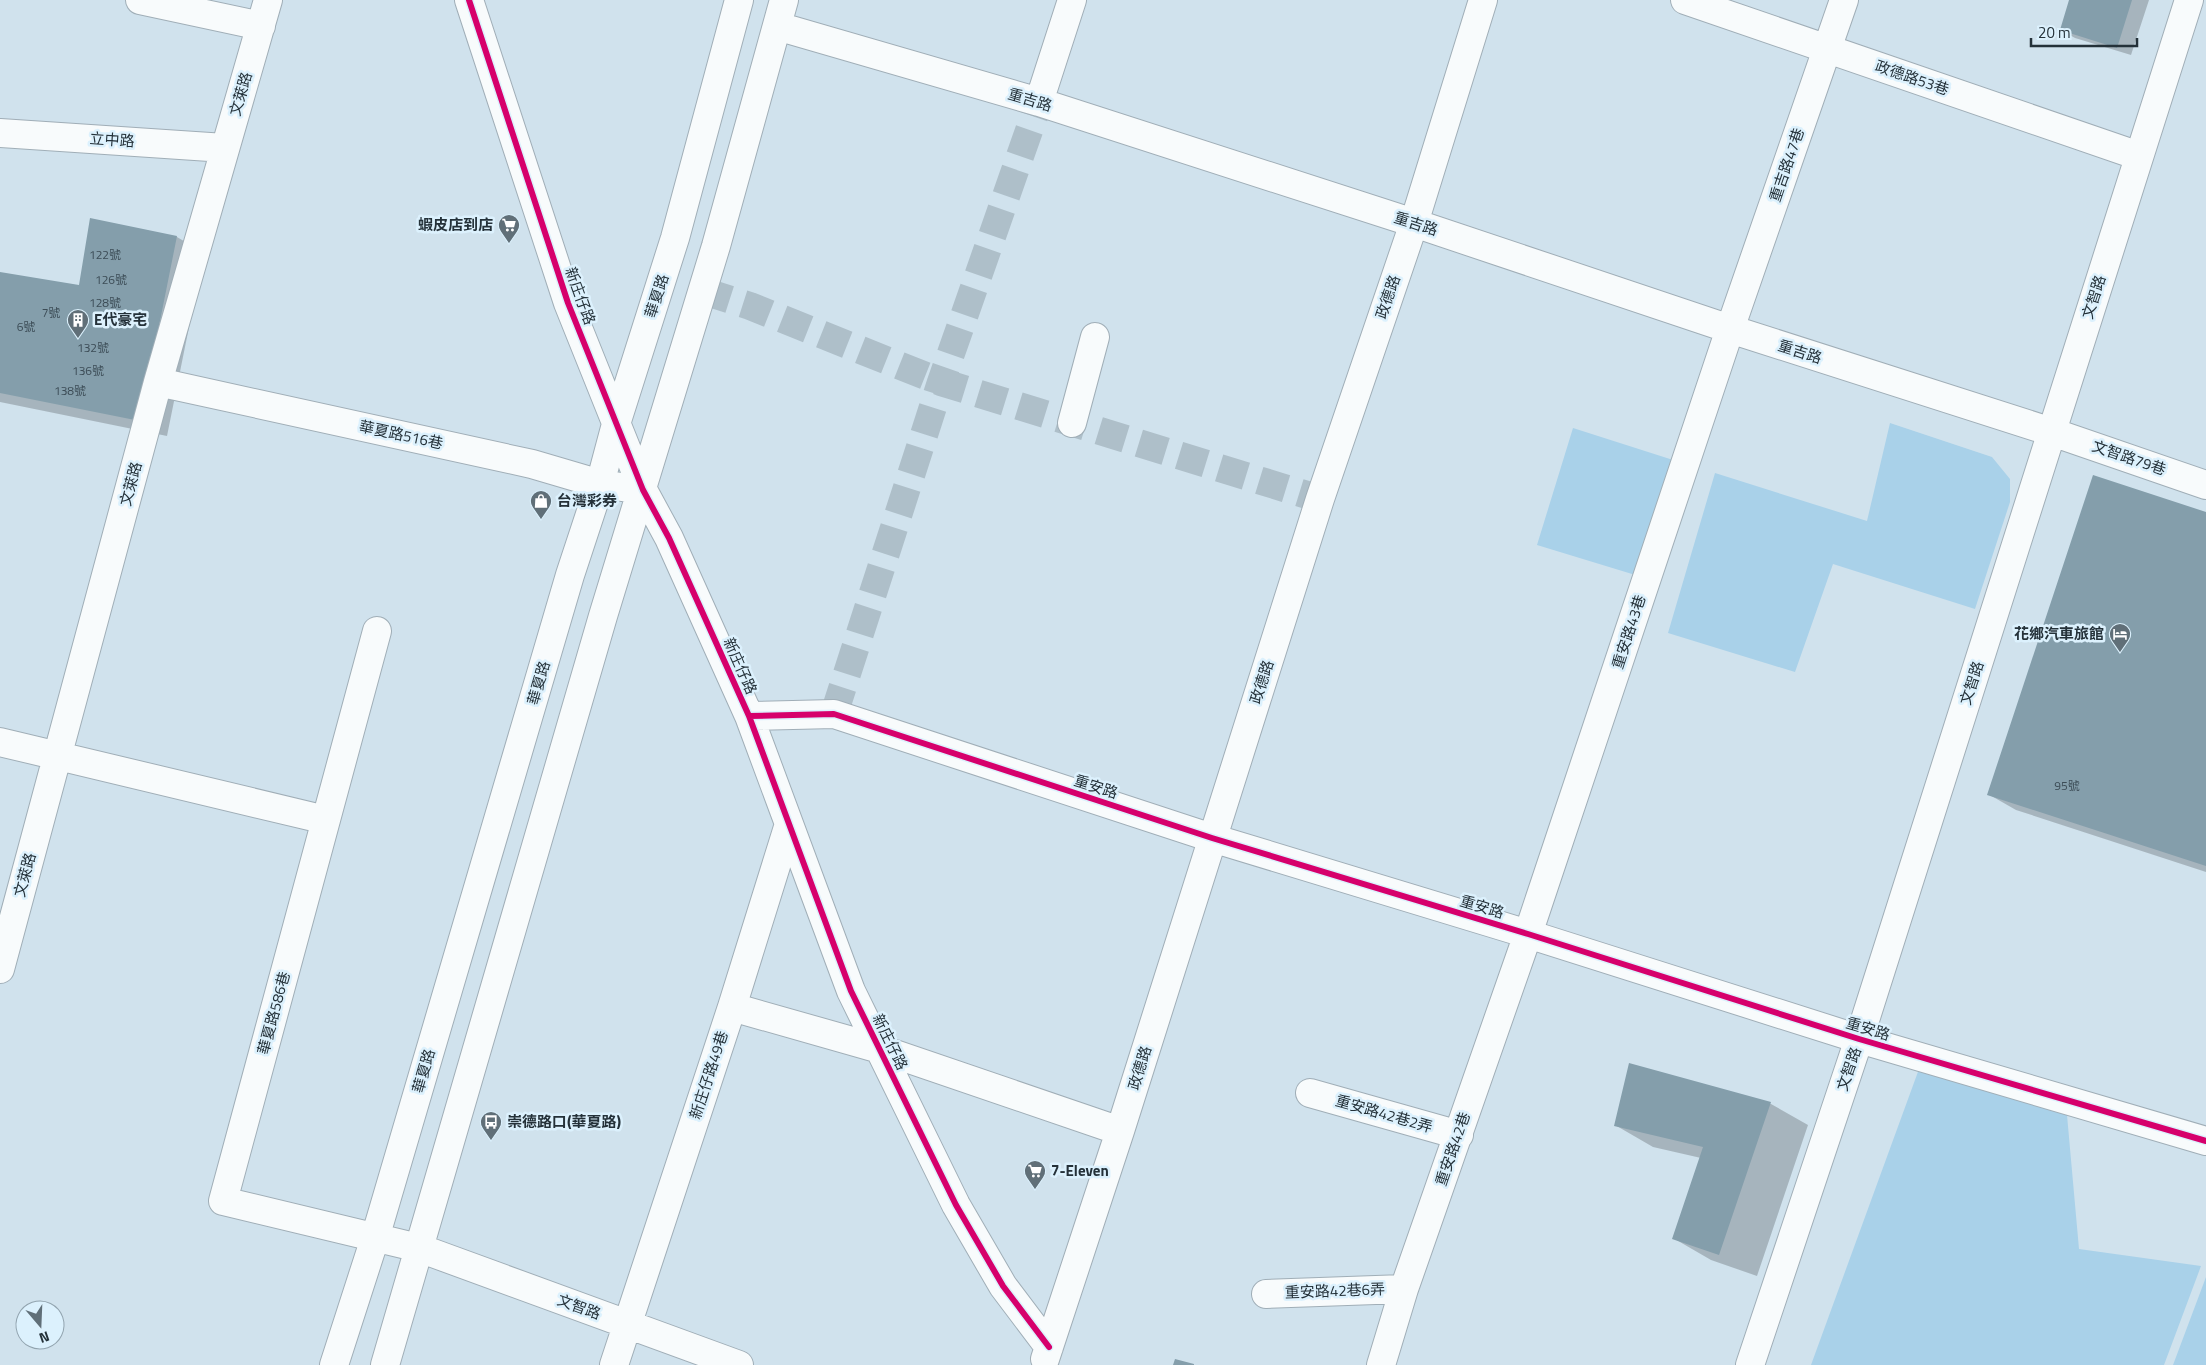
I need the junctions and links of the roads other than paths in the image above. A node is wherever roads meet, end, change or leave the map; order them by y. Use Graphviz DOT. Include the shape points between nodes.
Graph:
graph roads {
  1 [pos="140,0"];
  2 [pos="268,0"];
  3 [pos="469,0"];
  4 [pos="740,0"];
  5 [pos="784,0"];
  6 [pos="1072,0"];
  7 [pos="1483,0"];
  8 [pos="1685,0"];
  9 [pos="1844,0"];
  10 [pos="2189,0"];
  11 [pos="261,26"];
  12 [pos="777,26"];
  13 [pos="1828,48"];
  14 [pos="1039,102"];
  15 [pos="0,133"];
  16 [pos="225,148"];
  17 [pos="2139,156"];
  18 [pos="1414,223"];
  19 [pos="1730,329"];
  20 [pos="1095,337"];
  21 [pos="158,382"];
  22 [pos="616,424"];
  23 [pos="1072,424"];
  24 [pos="2052,432"];
  25 [pos="600,484"];
  26 [pos="2206,485"];
  27 [pos="643,490"];
  28 [pos="377,631"];
  29 [pos="749,716"];
  30 [pos="0,742"];
  31 [pos="57,757"];
  32 [pos="326,820"];
  33 [pos="788,824"];
  34 [pos="1212,838"];
  35 [pos="1528,934"];
  36 [pos="0,969"];
  37 [pos="732,1007"];
  38 [pos="1859,1039"];
  39 [pos="880,1049"];
  40 [pos="1310,1093"];
  41 [pos="1120,1131"];
  42 [pos="1459,1135"];
  43 [pos="2206,1142"];
  44 [pos="375,1238"];
  45 [pos="419,1248"];
  46 [pos="1404,1289"];
  47 [pos="1266,1294"];
  48 [pos="626,1325"];
  49 [pos="1046,1356"];
  50 [pos="334,1365"];
  51 [pos="385,1365"];
  52 [pos="614,1365"];
  53 [pos="739,1365"];
  54 [pos="1381,1365"];
  55 [pos="1750,1365"];
  1 -- 11 [label="street"];
  2 -- 11 [label="street, 文萊路"];
  3 -- 22 [label="street, 新庄仔路" via="568,303"];
  4 -- 22 [label="street, 華夏路" via="675,238"];
  5 -- 12 [label="street"];
  6 -- 14 [label="street"];
  7 -- 18 [label="street, 政德路"];
  8 -- 13 [label="street, 政德路53巷"];
  9 -- 13 [label="street, 重吉路47巷"];
  10 -- 17 [label="street, 文智路"];
  11 -- 16 [label="street, 文萊路"];
  12 -- 14 [label="street, 重吉路"];
  12 -- 27 [label="street"];
  13 -- 17 [label="street, 政德路53巷"];
  13 -- 19 [label="street, 重吉路47巷"];
  14 -- 18 [label="street, 重吉路"];
  15 -- 16 [label="street, 立中路"];
  16 -- 21 [label="street, 文萊路"];
  17 -- 24 [label="street, 文智路"];
  18 -- 19 [label="street, 重吉路"];
  18 -- 34 [label="street, 政德路" via="1320,499"];
  19 -- 24 [label="street, 重吉路"];
  19 -- 35 [label="street, 重安路43巷"];
  20 -- 23 [label="street"];
  21 -- 25 [label="street, 華夏路516巷" via="532,464"];
  21 -- 31 [label="street, 文萊路"];
  22 -- 25 [label="street, 華夏路"];
  22 -- 27 [label="street, 新庄仔路"];
  24 -- 26 [label="street, 文智路79巷"];
  24 -- 38 [label="street, 文智路"];
  25 -- 27 [label="street, 華夏路516巷"];
  25 -- 44 [label="street, 華夏路" via="570,575"];
  27 -- 29 [label="street, 新庄仔路" via="669,538"];
  27 -- 45 [label="street" via="603,616"];
  28 -- 32 [label="street, 華夏路586巷"];
  29 -- 33 [label="street, 新庄仔路"];
  29 -- 34 [label="street, 重安路" via="834,714"];
  30 -- 31 [label="street"];
  31 -- 32 [label="street"];
  31 -- 36 [label="street, 文萊路"];
  32 -- 44 [label="street, 華夏路586巷" via="223,1201"];
  33 -- 37 [label="street, 新庄仔路49巷"];
  33 -- 39 [label="street, 新庄仔路" via="851,991"];
  34 -- 35 [label="street, 重安路"];
  34 -- 41 [label="street, 政德路"];
  35 -- 38 [label="street, 重安路"];
  35 -- 42 [label="street, 重安路42巷"];
  37 -- 39 [label="street"];
  37 -- 48 [label="street, 新庄仔路49巷"];
  38 -- 43 [label="street, 重安路"];
  38 -- 55 [label="street, 文智路"];
  39 -- 41 [label="street"];
  39 -- 49 [label="street, 新庄仔路" via="956,1205"];
  40 -- 42 [label="street, 重安路42巷2弄"];
  41 -- 49 [label="street, 政德路"];
  42 -- 46 [label="street, 重安路42巷"];
  44 -- 45 [label="street, 華夏路586巷"];
  44 -- 50 [label="street, 華夏路"];
  45 -- 48 [label="street, 文智路"];
  45 -- 51 [label="street"];
  46 -- 47 [label="street, 重安路42巷6弄"];
  46 -- 54 [label="street, 重安路42巷"];
  48 -- 52 [label="street, 新庄仔路49巷"];
  48 -- 53 [label="street, 文智路"];
}
